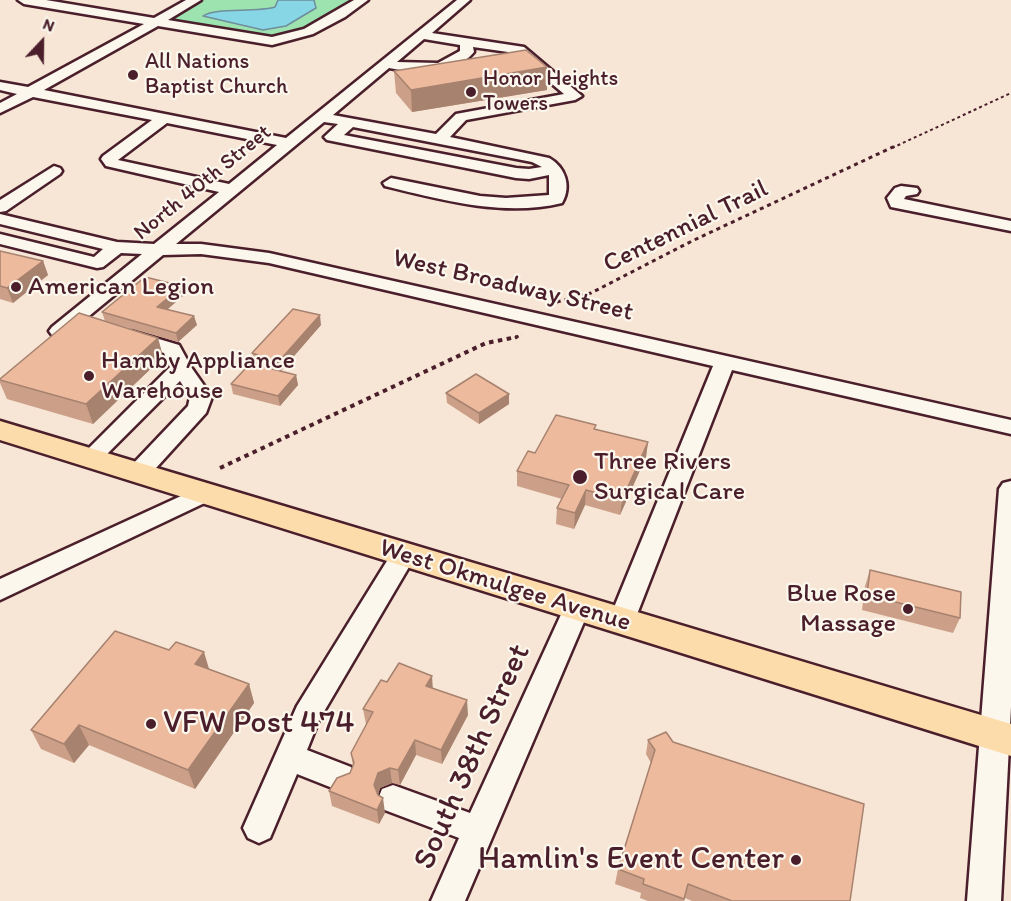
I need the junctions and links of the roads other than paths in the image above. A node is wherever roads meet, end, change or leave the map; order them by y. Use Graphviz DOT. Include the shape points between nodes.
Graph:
graph roads {
  1 [pos="24,0"];
  2 [pos="195,0"];
  3 [pos="362,0"];
  4 [pos="464,0"];
  5 [pos="152,22"];
  6 [pos="422,35"];
  7 [pos="466,42"];
  8 [pos="386,64"];
  9 [pos="0,86"];
  10 [pos="31,92"];
  11 [pos="0,109"];
  12 [pos="322,117"];
  13 [pos="165,118"];
  14 [pos="350,122"];
  15 [pos="440,139"];
  16 [pos="291,143"];
  17 [pos="553,169"];
  18 [pos="54,171"];
  19 [pos="391,183"];
  20 [pos="234,190"];
  21 [pos="911,191"];
  22 [pos="0,207"];
  23 [pos="4,224"];
  24 [pos="1011,226"];
  25 [pos="0,239"];
  26 [pos="117,247"];
  27 [pos="159,250"];
  28 [pos="73,320"];
  29 [pos="95,327"];
  30 [pos="117,333"];
  31 [pos="45,343"];
  32 [pos="725,362"];
  33 [pos="181,368"];
  34 [pos="1011,427"];
  35 [pos="0,430"];
  36 [pos="90,458"];
  37 [pos="138,473"];
  38 [pos="212,481"];
  39 [pos="1011,489"];
  40 [pos="404,555"];
  41 [pos="0,590"];
  42 [pos="577,608"];
  43 [pos="621,622"];
  44 [pos="1004,737"];
  45 [pos="289,757"];
  46 [pos="340,777"];
  47 [pos="393,799"];
  48 [pos="259,828"];
  49 [pos="477,830"];
  50 [pos="448,901"];
  51 [pos="984,901"];
  1 -- 5 [label="street"];
  2 -- 5 [label="street"];
  3 -- 5 [label="street" via="316,29 280,41"];
  4 -- 6 [label="street, North 40th Street"];
  5 -- 10 [label="street"];
  6 -- 7 [label="street"];
  6 -- 8 [label="street, North 40th Street"];
  7 -- 8 [label="street" via="467,52 451,64 435,68"];
  7 -- 15 [label="street" via="519,50 575,96 461,117"];
  8 -- 12 [label="street, North 40th Street"];
  9 -- 10 [label="street"];
  10 -- 11 [label="street"];
  10 -- 13 [label="street"];
  12 -- 14 [label="street"];
  12 -- 16 [label="street, North 40th Street"];
  13 -- 16 [label="street"];
  13 -- 20 [label="street" via="115,153 109,159 112,163"];
  14 -- 15 [label="street"];
  14 -- 17 [label="street" via="332,137 516,173"];
  15 -- 17 [label="street" via="540,159"];
  16 -- 20 [label="street, North 40th Street"];
  17 -- 19 [label="street" via="560,180 556,198 506,204"];
  18 -- 22 [label="street"];
  20 -- 27 [label="street, North 40th Street"];
  21 -- 24 [label="street" via="901,192 895,198 897,202"];
  23 -- 26 [label="street, West Broadway Street"];
  25 -- 26 [label="street" via="97,263"];
  26 -- 27 [label="street, West Broadway Street"];
  27 -- 28 [label="street, North 40th Street"];
  27 -- 32 [label="street, West Broadway Street" via="233,252"];
  28 -- 29 [label="street"];
  28 -- 31 [label="street, North 40th Street"];
  30 -- 33 [label="street" via="172,349"];
  32 -- 34 [label="street, West Broadway Street"];
  32 -- 43 [label="street"];
  33 -- 36 [label="street"];
  33 -- 37 [label="street" via="201,397 198,408"];
  35 -- 36 [label="main road, West Okmulgee Avenue"];
  36 -- 37 [label="main road, West Okmulgee Avenue"];
  37 -- 38 [label="main road, West Okmulgee Avenue"];
  38 -- 40 [label="main road, West Okmulgee Avenue"];
  38 -- 41 [label="street"];
  39 -- 44 [label="street"];
  40 -- 42 [label="main road, West Okmulgee Avenue"];
  40 -- 45 [label="street" via="307,715"];
  42 -- 43 [label="main road, West Okmulgee Avenue"];
  42 -- 49 [label="street, South 38th Street"];
  43 -- 44 [label="main road, West Okmulgee Avenue"];
  44 -- 51 [label="street"];
  45 -- 46 [label="street"];
  45 -- 48 [label="street"];
  47 -- 49 [label="street"];
  49 -- 50 [label="street, South 38th Street"];
}
